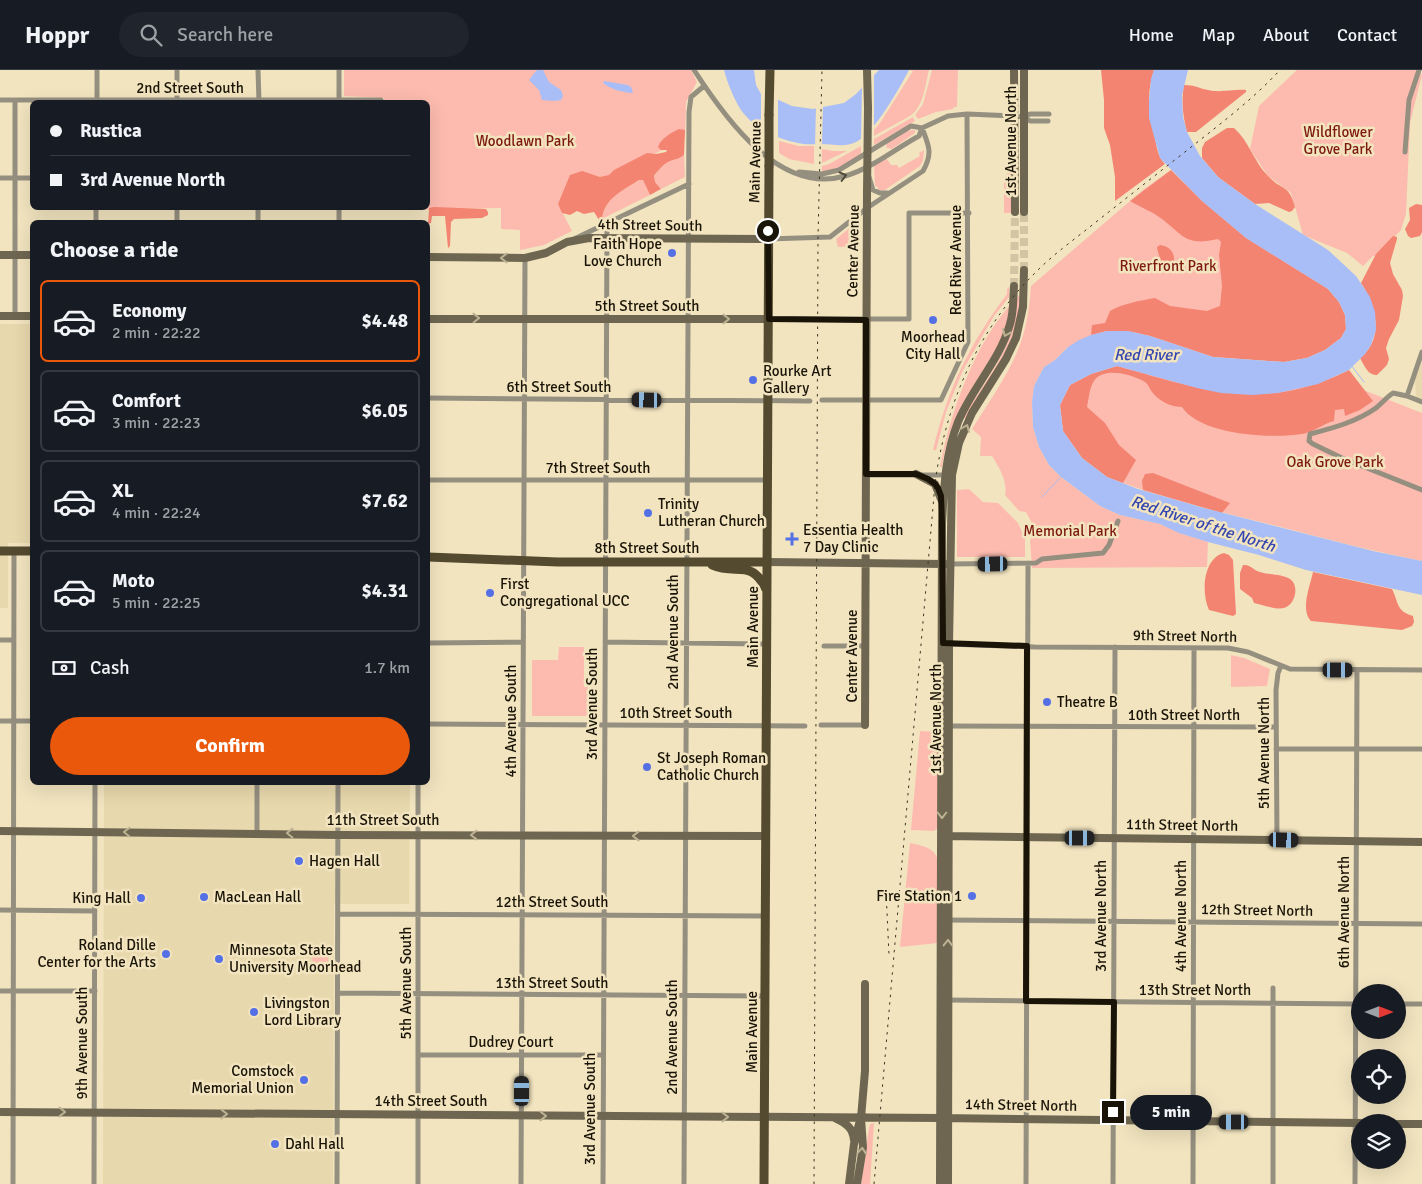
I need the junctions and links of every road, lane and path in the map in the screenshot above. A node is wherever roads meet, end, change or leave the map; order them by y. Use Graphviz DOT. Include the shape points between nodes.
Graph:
graph roads {
  1 [pos="97,70"];
  2 [pos="177,70"];
  3 [pos="258,70"];
  4 [pos="339,70"];
  5 [pos="694,70"];
  6 [pos="770,70"];
  7 [pos="868,70"];
  8 [pos="1014,70"];
  9 [pos="1024,70"];
  10 [pos="1419,70"];
  11 [pos="704,86"];
  12 [pos="0,100"];
  13 [pos="15,100"];
  14 [pos="30,100"];
  15 [pos="97,100"];
  16 [pos="176,100"];
  17 [pos="259,100"];
  18 [pos="339,100"];
  19 [pos="967,114"];
  20 [pos="1048,114"];
  21 [pos="1014,116"];
  22 [pos="1024,117"];
  23 [pos="1048,121"];
  24 [pos="922,128"];
  25 [pos="1405,152"];
  26 [pos="796,172"];
  27 [pos="0,178"];
  28 [pos="16,178"];
  29 [pos="30,178"];
  30 [pos="689,184"];
  31 [pos="870,190"];
  32 [pos="890,192"];
  33 [pos="867,208"];
  34 [pos="1015,212"];
  35 [pos="1024,212"];
  36 [pos="969,213"];
  37 [pos="607,224"];
  38 [pos="607,238"];
  39 [pos="689,239"];
  40 [pos="768,239"];
  41 [pos="567,242"];
  42 [pos="0,255"];
  43 [pos="16,255"];
  44 [pos="30,255"];
  45 [pos="430,257"];
  46 [pos="525,258"];
  47 [pos="1024,270"];
  48 [pos="1014,286"];
  49 [pos="0,316"];
  50 [pos="16,316"];
  51 [pos="30,316"];
  52 [pos="524,318"];
  53 [pos="430,319"];
  54 [pos="688,319"];
  55 [pos="769,319"];
  56 [pos="606,320"];
  57 [pos="866,320"];
  58 [pos="1422,352"];
  59 [pos="1407,396"];
  60 [pos="430,398"];
  61 [pos="524,399"];
  62 [pos="606,399"];
  63 [pos="687,400"];
  64 [pos="822,400"];
  65 [pos="866,400"];
  66 [pos="768,401"];
  67 [pos="810,401"];
  68 [pos="1422,402"];
  69 [pos="866,474"];
  70 [pos="916,474"];
  71 [pos="948,475"];
  72 [pos="430,480"];
  73 [pos="524,480"];
  74 [pos="606,480"];
  75 [pos="768,480"];
  76 [pos="687,481"];
  77 [pos="1422,490"];
  78 [pos="1118,521"];
  79 [pos="942,523"];
  80 [pos="0,551"];
  81 [pos="14,551"];
  82 [pos="30,551"];
  83 [pos="430,557"];
  84 [pos="524,560"];
  85 [pos="605,562"];
  86 [pos="686,562"];
  87 [pos="706,562"];
  88 [pos="768,562"];
  89 [pos="1028,563"];
  90 [pos="866,564"];
  91 [pos="946,564"];
  92 [pos="767,591"];
  93 [pos="0,640"];
  94 [pos="14,640"];
  95 [pos="523,642"];
  96 [pos="605,642"];
  97 [pos="430,643"];
  98 [pos="686,643"];
  99 [pos="767,644"];
  100 [pos="946,644"];
  101 [pos="824,646"];
  102 [pos="866,646"];
  103 [pos="1027,646"];
  104 [pos="1116,647"];
  105 [pos="1194,648"];
  106 [pos="1281,666"];
  107 [pos="1357,670"];
  108 [pos="1422,670"];
  109 [pos="0,721"];
  110 [pos="14,721"];
  111 [pos="30,721"];
  112 [pos="430,724"];
  113 [pos="523,724"];
  114 [pos="605,725"];
  115 [pos="685,725"];
  116 [pos="821,725"];
  117 [pos="865,725"];
  118 [pos="766,726"];
  119 [pos="805,726"];
  120 [pos="946,726"];
  121 [pos="1027,726"];
  122 [pos="1115,727"];
  123 [pos="1194,727"];
  124 [pos="1276,727"];
  125 [pos="1276,748"];
  126 [pos="1357,749"];
  127 [pos="1422,749"];
  128 [pos="95,785"];
  129 [pos="257,785"];
  130 [pos="338,785"];
  131 [pos="418,785"];
  132 [pos="0,831"];
  133 [pos="13,832"];
  134 [pos="95,832"];
  135 [pos="256,833"];
  136 [pos="418,834"];
  137 [pos="338,835"];
  138 [pos="523,835"];
  139 [pos="604,836"];
  140 [pos="685,836"];
  141 [pos="765,836"];
  142 [pos="946,836"];
  143 [pos="1027,838"];
  144 [pos="1114,838"];
  145 [pos="1194,839"];
  146 [pos="1277,840"];
  147 [pos="1356,841"];
  148 [pos="1422,842"];
  149 [pos="0,910"];
  150 [pos="13,910"];
  151 [pos="95,911"];
  152 [pos="338,914"];
  153 [pos="419,914"];
  154 [pos="522,914"];
  155 [pos="604,914"];
  156 [pos="685,915"];
  157 [pos="766,916"];
  158 [pos="945,920"];
  159 [pos="1027,920"];
  160 [pos="1114,921"];
  161 [pos="1194,922"];
  162 [pos="1356,924"];
  163 [pos="1422,924"];
  164 [pos="866,984"];
  165 [pos="1358,984"];
  166 [pos="1273,988"];
  167 [pos="0,991"];
  168 [pos="13,991"];
  169 [pos="95,991"];
  170 [pos="338,993"];
  171 [pos="419,994"];
  172 [pos="522,996"];
  173 [pos="604,996"];
  174 [pos="684,996"];
  175 [pos="766,996"];
  176 [pos="944,1000"];
  177 [pos="1026,1001"];
  178 [pos="1114,1002"];
  179 [pos="1194,1002"];
  180 [pos="1273,1003"];
  181 [pos="1351,1004"];
  182 [pos="1406,1004"];
  183 [pos="1422,1004"];
  184 [pos="1358,1039"];
  185 [pos="418,1055"];
  186 [pos="522,1055"];
  187 [pos="603,1055"];
  188 [pos="0,1112"];
  189 [pos="13,1112"];
  190 [pos="94,1113"];
  191 [pos="1358,1114"];
  192 [pos="337,1115"];
  193 [pos="418,1115"];
  194 [pos="522,1116"];
  195 [pos="603,1116"];
  196 [pos="684,1117"];
  197 [pos="765,1117"];
  198 [pos="833,1117"];
  199 [pos="861,1118"];
  200 [pos="944,1118"];
  201 [pos="1026,1119"];
  202 [pos="1113,1120"];
  203 [pos="1193,1121"];
  204 [pos="1273,1122"];
  205 [pos="1351,1123"];
  206 [pos="1406,1124"];
  207 [pos="1422,1124"];
  208 [pos="854,1144"];
  209 [pos="1356,1169"];
  210 [pos="13,1184"];
  211 [pos="94,1184"];
  212 [pos="337,1184"];
  213 [pos="418,1184"];
  214 [pos="521,1184"];
  215 [pos="603,1184"];
  216 [pos="684,1184"];
  217 [pos="764,1184"];
  218 [pos="849,1184"];
  219 [pos="857,1184"];
  220 [pos="940,1184"];
  221 [pos="948,1184"];
  222 [pos="1026,1184"];
  223 [pos="1112,1184"];
  224 [pos="1193,1184"];
  225 [pos="1273,1184"];
  226 [pos="1355,1184"];
  1 -- 15 [label="street"];
  2 -- 16 [label="street"];
  3 -- 17 [label="street"];
  4 -- 18 [label="street"];
  5 -- 11 [label="street"];
  6 -- 40 [label="main road, Main Avenue, bridge"];
  7 -- 31 [label="street, Center Avenue, bridge" via="867,172"];
  8 -- 21 [label="street, 1st Avenue North"];
  9 -- 22 [label="street, 1st Avenue North"];
  10 -- 25 [label="street" via="1409,100"];
  11 -- 26 [label="street" via="748,141"];
  11 -- 30 [label="street, 2nd Avenue South" via="691,97"];
  12 -- 13 [label="street, 2nd Street South"];
  13 -- 14 [label="street, 2nd Street South"];
  13 -- 28 [label="street"];
  19 -- 21 [label="street"];
  19 -- 24 [label="street" via="948,116"];
  19 -- 36 [label="street, Red River Avenue"];
  20 -- 22 [label="street"];
  21 -- 22 [label="street"];
  21 -- 34 [label="street, 1st Avenue North"];
  22 -- 23 [label="street" via="1030,121"];
  22 -- 35 [label="street, 1st Avenue North"];
  24 -- 26 [label="street" via="911,126 838,170 822,174"];
  26 -- 24 [label="street, one-way" via="809,178 824,179 854,173 919,136"];
  24 -- 32 [label="street, 4th Street South" via="930,148 928,163 923,171"];
  27 -- 28 [label="street"];
  28 -- 29 [label="street"];
  28 -- 43 [label="street"];
  30 -- 37 [label="street"];
  30 -- 39 [label="street, 2nd Avenue South"];
  31 -- 32 [label="street"];
  31 -- 33 [label="street, Center Avenue"];
  32 -- 33 [label="street, 4th Street South"];
  33 -- 40 [label="street, 4th Street South" via="830,237"];
  33 -- 57 [label="street, Center Avenue"];
  36 -- 57 [label="street, 5th Street South" via="909,213 909,319"];
  36 -- 65 [label="street, Red River Avenue" via="968,342 941,400"];
  37 -- 38 [label="street, 3rd Avenue South"];
  37 -- 41 [label="street"];
  38 -- 39 [label="street, 4th Street South"];
  38 -- 41 [label="street, 4th Street South"];
  38 -- 56 [label="street, 3rd Avenue South"];
  39 -- 40 [label="street, 4th Street South"];
  39 -- 54 [label="street, 2nd Avenue South"];
  40 -- 55 [label="main road, Main Avenue"];
  41 -- 46 [label="street, 4th Street South" via="546,253"];
  42 -- 43 [label="street"];
  43 -- 44 [label="street"];
  43 -- 50 [label="street"];
  46 -- 45 [label="street, 4th Street South, one-way"];
  46 -- 52 [label="street, 4th Avenue South"];
  71 -- 47 [label="street, 1st Avenue North, one-way" via="972,414 1016,338 1023,308"];
  48 -- 71 [label="street, 1st Avenue North, one-way" via="1010,324 996,357 958,422 949,449"];
  49 -- 50 [label="street"];
  50 -- 51 [label="street"];
  53 -- 52 [label="street, 5th Street South, one-way"];
  52 -- 56 [label="street, 5th Street South"];
  52 -- 61 [label="street, 4th Avenue South"];
  54 -- 55 [label="street, 5th Street South, one-way"];
  54 -- 56 [label="street, 5th Street South"];
  54 -- 63 [label="street, 2nd Avenue South"];
  55 -- 57 [label="street, 5th Street South"];
  55 -- 66 [label="main road, Main Avenue"];
  56 -- 62 [label="street, 3rd Avenue South"];
  57 -- 65 [label="street, Center Avenue"];
  58 -- 59 [label="street"];
  59 -- 68 [label="street"];
  59 -- 77 [label="street" via="1393,393 1345,424 1310,434 1309,441 1328,452"];
  60 -- 61 [label="street, 6th Street South"];
  61 -- 62 [label="street, 6th Street South"];
  61 -- 73 [label="street, 4th Avenue South"];
  62 -- 63 [label="street, 6th Street South"];
  62 -- 74 [label="street, 3rd Avenue South"];
  63 -- 66 [label="street, 6th Street South"];
  63 -- 76 [label="street, 2nd Avenue South"];
  64 -- 65 [label="street"];
  65 -- 69 [label="street, Center Avenue"];
  66 -- 67 [label="street, 6th Street South"];
  66 -- 75 [label="main road, Main Avenue"];
  69 -- 70 [label="street"];
  69 -- 90 [label="street, Center Avenue"];
  70 -- 71 [label="street"];
  70 -- 79 [label="street" via="935,484 941,496"];
  71 -- 79 [label="street, 1st Avenue North"];
  71 -- 91 [label="street, 1st Avenue North"];
  72 -- 73 [label="street, 7th Street South"];
  73 -- 74 [label="street, 7th Street South"];
  73 -- 84 [label="street, 4th Avenue South"];
  74 -- 76 [label="street, 7th Street South"];
  74 -- 85 [label="street, 3rd Avenue South"];
  75 -- 76 [label="street, 7th Street South"];
  75 -- 88 [label="main road, Main Avenue"];
  76 -- 86 [label="street, 2nd Avenue South"];
  78 -- 89 [label="street" via="1103,553"];
  79 -- 91 [label="street, 1st Avenue North"];
  80 -- 81 [label="main road"];
  81 -- 82 [label="main road"];
  81 -- 94 [label="street"];
  83 -- 84 [label="main road, 8th Street South"];
  84 -- 85 [label="main road, 8th Street South"];
  84 -- 95 [label="street, 4th Avenue South"];
  85 -- 86 [label="main road, 8th Street South"];
  85 -- 96 [label="street, 3rd Avenue South"];
  86 -- 87 [label="main road, 8th Street South"];
  86 -- 98 [label="street, 2nd Avenue South"];
  87 -- 88 [label="main road, 8th Street South"];
  87 -- 92 [label="main road" via="719,568 750,570 758,575"];
  88 -- 90 [label="street, 8th Street South"];
  88 -- 92 [label="main road, Main Avenue"];
  89 -- 91 [label="street"];
  89 -- 103 [label="street"];
  90 -- 91 [label="street, 8th Street South"];
  90 -- 102 [label="street, Center Avenue"];
  91 -- 100 [label="street, 1st Avenue North"];
  92 -- 99 [label="main road, Main Avenue"];
  93 -- 94 [label="street"];
  94 -- 110 [label="street"];
  95 -- 97 [label="street"];
  95 -- 113 [label="street, 4th Avenue South"];
  96 -- 98 [label="street"];
  96 -- 114 [label="street, 3rd Avenue South"];
  98 -- 99 [label="street"];
  98 -- 115 [label="street, 2nd Avenue South"];
  99 -- 118 [label="main road, Main Avenue"];
  100 -- 103 [label="street, 9th Street North"];
  100 -- 120 [label="street, 1st Avenue North"];
  101 -- 102 [label="street"];
  102 -- 117 [label="street, Center Avenue"];
  103 -- 104 [label="street, 9th Street North"];
  103 -- 121 [label="street"];
  104 -- 105 [label="street, 9th Street North"];
  104 -- 122 [label="street, 3rd Avenue North"];
  105 -- 106 [label="street, 9th Street North" via="1239,649"];
  105 -- 123 [label="street, 4th Avenue North"];
  106 -- 107 [label="street, 9th Street North" via="1299,670"];
  106 -- 124 [label="street, 5th Avenue North" via="1277,682"];
  107 -- 108 [label="street, 9th Street North"];
  107 -- 126 [label="street, 6th Avenue North"];
  109 -- 110 [label="street"];
  110 -- 111 [label="street"];
  110 -- 133 [label="street"];
  112 -- 113 [label="street, 10th Street South"];
  113 -- 114 [label="street, 10th Street South"];
  113 -- 138 [label="street, 4th Avenue South"];
  114 -- 115 [label="street, 10th Street South"];
  114 -- 139 [label="street, 3rd Avenue South"];
  115 -- 118 [label="street, 10th Street South"];
  115 -- 140 [label="street, 2nd Avenue South"];
  116 -- 117 [label="street"];
  118 -- 119 [label="street, 10th Street South"];
  118 -- 141 [label="main road, Main Avenue"];
  120 -- 121 [label="street, 10th Street North"];
  120 -- 142 [label="street, 1st Avenue North"];
  121 -- 122 [label="street, 10th Street North"];
  121 -- 143 [label="street"];
  122 -- 123 [label="street, 10th Street North"];
  122 -- 144 [label="street, 3rd Avenue North"];
  123 -- 124 [label="street, 10th Street North"];
  123 -- 145 [label="street, 4th Avenue North"];
  124 -- 125 [label="street, 5th Avenue North"];
  125 -- 126 [label="street"];
  125 -- 146 [label="street, 5th Avenue North"];
  126 -- 127 [label="street"];
  126 -- 147 [label="street, 6th Avenue North"];
  128 -- 134 [label="street, 9th Avenue South"];
  129 -- 135 [label="street"];
  130 -- 137 [label="street"];
  131 -- 136 [label="street, 5th Avenue South"];
  132 -- 133 [label="street, 11th Street South"];
  133 -- 134 [label="street, 11th Street South"];
  133 -- 150 [label="street"];
  135 -- 134 [label="street, 11th Street South, one-way"];
  134 -- 151 [label="street, 9th Avenue South"];
  137 -- 135 [label="street, 11th Street South, one-way"];
  136 -- 137 [label="street, 11th Street South"];
  138 -- 136 [label="street, 11th Street South, one-way"];
  136 -- 153 [label="street, 5th Avenue South"];
  137 -- 152 [label="street"];
  138 -- 139 [label="street, 11th Street South"];
  138 -- 154 [label="street, 4th Avenue South"];
  140 -- 139 [label="street, 11th Street South, one-way"];
  139 -- 155 [label="street, 3rd Avenue South"];
  140 -- 141 [label="street, 11th Street South"];
  140 -- 156 [label="street, 2nd Avenue South"];
  141 -- 157 [label="main road, Main Avenue"];
  142 -- 143 [label="street, 11th Street North"];
  142 -- 158 [label="street, 1st Avenue North"];
  143 -- 144 [label="street, 11th Street North"];
  143 -- 159 [label="street"];
  144 -- 145 [label="street, 11th Street North"];
  144 -- 160 [label="street, 3rd Avenue North"];
  145 -- 146 [label="street, 11th Street North"];
  145 -- 161 [label="street, 4th Avenue North"];
  146 -- 147 [label="street, 11th Street North"];
  147 -- 148 [label="street, 11th Street North"];
  147 -- 162 [label="street, 6th Avenue North"];
  149 -- 150 [label="street"];
  150 -- 151 [label="street"];
  150 -- 168 [label="street"];
  151 -- 169 [label="street, 9th Avenue South"];
  152 -- 153 [label="street, 12th Street South"];
  152 -- 170 [label="street"];
  153 -- 154 [label="street, 12th Street South"];
  153 -- 171 [label="street, 5th Avenue South"];
  154 -- 155 [label="street, 12th Street South"];
  154 -- 172 [label="street, 4th Avenue South"];
  155 -- 156 [label="street, 12th Street South"];
  155 -- 173 [label="street, 3rd Avenue South"];
  156 -- 157 [label="street, 12th Street South"];
  156 -- 174 [label="street, 2nd Avenue South"];
  157 -- 175 [label="main road, Main Avenue"];
  158 -- 159 [label="street, 12th Street North"];
  158 -- 176 [label="street, 1st Avenue North"];
  159 -- 160 [label="street, 12th Street North"];
  159 -- 177 [label="street"];
  160 -- 161 [label="street, 12th Street North"];
  160 -- 178 [label="street, 3rd Avenue North"];
  161 -- 162 [label="street, 12th Street North"];
  161 -- 179 [label="street, 4th Avenue North"];
  162 -- 163 [label="street, 12th Street North"];
  162 -- 165 [label="street, 6th Avenue North"];
  164 -- 199 [label="street"];
  166 -- 180 [label="street"];
  167 -- 168 [label="street"];
  168 -- 169 [label="street"];
  168 -- 189 [label="street"];
  169 -- 190 [label="street, 9th Avenue South"];
  170 -- 171 [label="street, 13th Street South"];
  170 -- 192 [label="street"];
  171 -- 172 [label="street, 13th Street South"];
  171 -- 185 [label="street, 5th Avenue South"];
  172 -- 173 [label="street, 13th Street South"];
  172 -- 186 [label="street, 4th Avenue South"];
  173 -- 174 [label="street, 13th Street South"];
  173 -- 187 [label="street, 3rd Avenue South"];
  174 -- 175 [label="street, 13th Street South"];
  174 -- 196 [label="street, 2nd Avenue South"];
  175 -- 197 [label="main road, Main Avenue"];
  176 -- 177 [label="street, 13th Street North"];
  176 -- 200 [label="street, 1st Avenue North"];
  177 -- 178 [label="street, 13th Street North"];
  177 -- 201 [label="street"];
  178 -- 179 [label="street, 13th Street North"];
  178 -- 202 [label="street, 3rd Avenue North"];
  179 -- 180 [label="street, 13th Street North"];
  179 -- 203 [label="street, 4th Avenue North"];
  180 -- 181 [label="street, 13th Street North"];
  180 -- 204 [label="street"];
  182 -- 183 [label="street"];
  184 -- 191 [label="street, 6th Avenue North"];
  185 -- 186 [label="street, Dudrey Court"];
  185 -- 193 [label="street, 5th Avenue South"];
  186 -- 187 [label="street, Dudrey Court"];
  186 -- 194 [label="street, 4th Avenue South"];
  187 -- 195 [label="street, 3rd Avenue South"];
  188 -- 189 [label="street, 14th Street South"];
  189 -- 190 [label="street, 14th Street South, one-way"];
  189 -- 210 [label="street"];
  190 -- 192 [label="street, 14th Street South, one-way"];
  190 -- 211 [label="street, 9th Avenue South"];
  192 -- 193 [label="street, 14th Street South"];
  192 -- 212 [label="street"];
  193 -- 194 [label="street, 14th Street South"];
  193 -- 213 [label="street, 5th Avenue South"];
  194 -- 195 [label="street, 14th Street South, one-way"];
  194 -- 214 [label="street, 4th Avenue South"];
  195 -- 196 [label="street, 14th Street South"];
  195 -- 215 [label="street, 3rd Avenue South"];
  196 -- 197 [label="street, 14th Street South, one-way"];
  196 -- 216 [label="street, 2nd Avenue South"];
  197 -- 198 [label="street, 14th Street South"];
  197 -- 217 [label="main road, Main Avenue"];
  198 -- 199 [label="street, 14th Street South"];
  198 -- 208 [label="street" via="852,1130"];
  199 -- 200 [label="street, 14th Street North"];
  199 -- 208 [label="street"];
  219 -- 199 [label="street, one-way" via="863,1147"];
  200 -- 201 [label="street, 14th Street North"];
  200 -- 220 [label="street, 1st Avenue North"];
  200 -- 221 [label="street, 1st Avenue North"];
  201 -- 202 [label="street, 14th Street North"];
  201 -- 222 [label="street"];
  202 -- 203 [label="street, 14th Street North"];
  202 -- 223 [label="street, 3rd Avenue North"];
  203 -- 204 [label="street, 14th Street North"];
  203 -- 224 [label="street, 4th Avenue North"];
  204 -- 205 [label="street, 14th Street North"];
  204 -- 225 [label="street"];
  206 -- 207 [label="street"];
  208 -- 218 [label="street"];
  209 -- 226 [label="street, 6th Avenue North"];
}
